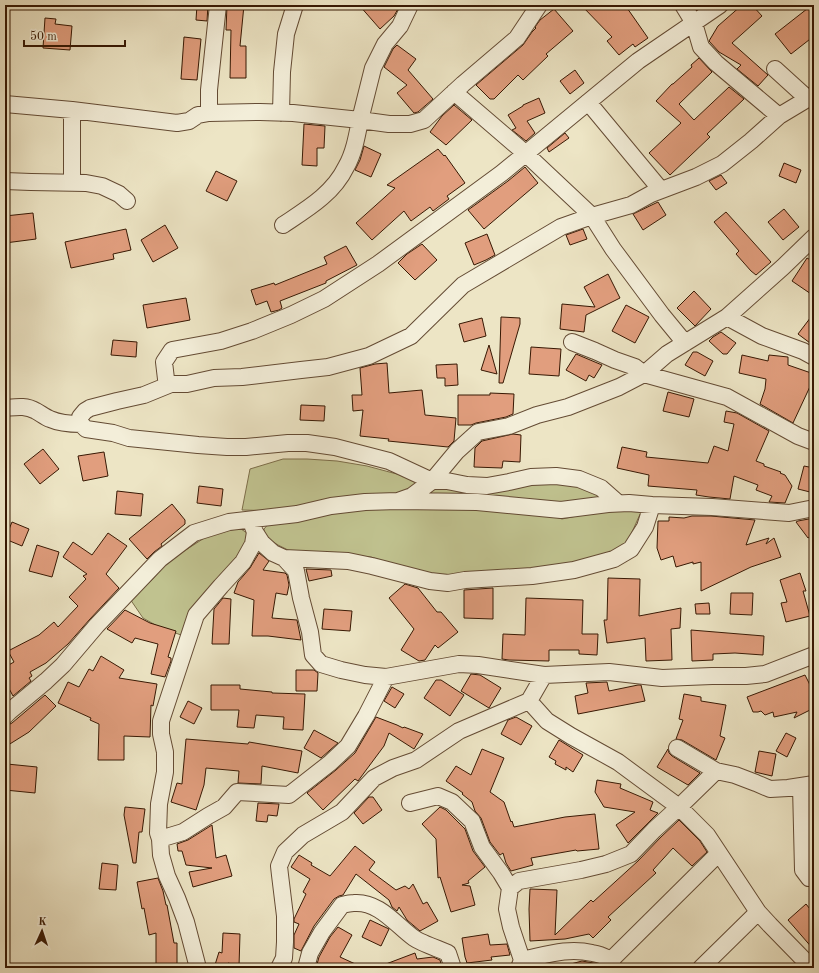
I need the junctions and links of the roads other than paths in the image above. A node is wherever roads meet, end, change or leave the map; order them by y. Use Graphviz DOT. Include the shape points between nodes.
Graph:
graph roads {
  1 [pos="218,5"];
  2 [pos="295,5"];
  3 [pos="410,5"];
  4 [pos="539,5"];
  5 [pos="683,5"];
  6 [pos="720,5"];
  7 [pos="694,23"];
  8 [pos="775,69"];
  9 [pos="454,92"];
  10 [pos="811,97"];
  11 [pos="588,102"];
  12 [pos="5,104"];
  13 [pos="72,110"];
  14 [pos="281,112"];
  15 [pos="209,113"];
  16 [pos="779,116"];
  17 [pos="360,120"];
  18 [pos="525,153"];
  19 [pos="5,181"];
  20 [pos="72,182"];
  21 [pos="661,190"];
  22 [pos="127,201"];
  23 [pos="592,216"];
  24 [pos="283,225"];
  25 [pos="814,237"];
  26 [pos="727,317"];
  27 [pos="572,342"];
  28 [pos="685,343"];
  29 [pos="814,357"];
  30 [pos="644,374"];
  31 [pos="171,384"];
  32 [pos="5,408"];
  33 [pos="81,424"];
  34 [pos="814,442"];
  35 [pos="432,481"];
  36 [pos="398,501"];
  37 [pos="618,503"];
  38 [pos="652,505"];
  39 [pos="814,508"];
  40 [pos="253,526"];
  41 [pos="284,558"];
  42 [pos="814,655"];
  43 [pos="544,675"];
  44 [pos="386,677"];
  45 [pos="529,701"];
  46 [pos="5,716"];
  47 [pos="677,748"];
  48 [pos="716,771"];
  49 [pos="807,785"];
  50 [pos="410,803"];
  51 [pos="679,807"];
  52 [pos="160,839"];
  53 [pos="719,853"];
  54 [pos="814,877"];
  55 [pos="510,888"];
  56 [pos="758,912"];
  57 [pos="521,964"];
  58 [pos="612,964"];
  59 [pos="198,968"];
  60 [pos="279,968"];
  61 [pos="306,968"];
  62 [pos="452,968"];
  63 [pos="701,968"];
  64 [pos="812,968"];
  1 -- 15 [label="street"];
  2 -- 14 [label="street" via="286,34"];
  3 -- 17 [label="street" via="400,26 385,44 373,68"];
  4 -- 9 [label="street" via="517,38"];
  5 -- 7 [label="street"];
  6 -- 7 [label="street"];
  7 -- 11 [label="street" via="638,61"];
  7 -- 16 [label="street" via="701,47 716,63"];
  8 -- 10 [label="street"];
  9 -- 17 [label="street" via="424,120 410,124"];
  9 -- 18 [label="street"];
  10 -- 16 [label="street"];
  11 -- 18 [label="street"];
  11 -- 21 [label="street"];
  12 -- 13 [label="street"];
  13 -- 15 [label="street" via="178,123"];
  13 -- 20 [label="street"];
  14 -- 15 [label="street"];
  14 -- 17 [label="street"];
  16 -- 21 [label="street" via="722,164"];
  17 -- 24 [label="street" via="356,143 346,167 334,186 312,206"];
  18 -- 23 [label="street"];
  18 -- 31 [label="street" via="502,173 378,264 324,299 252,331 221,341 172,350 164,362 166,379"];
  19 -- 20 [label="street"];
  20 -- 22 [label="street" via="102,186"];
  21 -- 23 [label="street" via="631,205"];
  23 -- 28 [label="street" via="613,249"];
  23 -- 31 [label="street" via="561,227 463,285 411,336 369,356 300,370"];
  25 -- 26 [label="street"];
  26 -- 28 [label="street"];
  26 -- 29 [label="street" via="762,336"];
  27 -- 30 [label="street" via="635,367"];
  28 -- 30 [label="street" via="667,354"];
  30 -- 34 [label="street" via="727,397 798,436"];
  30 -- 35 [label="street" via="568,407 509,426 478,432 457,451"];
  31 -- 33 [label="street" via="144,395 90,408 80,417"];
  32 -- 33 [label="street" via="28,407 50,419"];
  33 -- 35 [label="street" via="86,429 129,438 198,445 246,447 307,443 335,447 390,462"];
  35 -- 36 [label="street" via="412,496"];
  35 -- 37 [label="street" via="487,486 531,477 556,476 579,479 601,488"];
  36 -- 37 [label="street" via="477,502 561,510"];
  36 -- 40 [label="street" via="331,506"];
  37 -- 38 [label="street"];
  38 -- 39 [label="street" via="789,513"];
  38 -- 41 [label="street" via="645,527 631,549 614,559 574,570 448,583 348,561"];
  40 -- 41 [label="street" via="262,543"];
  40 -- 46 [label="street" via="229,522 194,533 160,559 63,665"];
  40 -- 52 [label="street" via="252,544 243,562 196,615 167,702 161,727 165,772 159,804"];
  41 -- 44 [label="street" via="296,571 313,655 321,664 359,674"];
  42 -- 43 [label="street" via="765,674 746,676 662,678 608,672"];
  43 -- 44 [label="street" via="459,664"];
  43 -- 45 [label="street"];
  44 -- 52 [label="street" via="348,746 289,795 236,792 224,807 183,832"];
  45 -- 51 [label="street" via="547,721 618,762"];
  45 -- 60 [label="street" via="459,731 416,760 374,778 342,812 303,834 285,852 280,866 285,916 284,958"];
  47 -- 48 [label="street"];
  48 -- 49 [label="street" via="735,775 770,789"];
  48 -- 51 [label="street"];
  49 -- 54 [label="street" via="803,870 809,878"];
  50 -- 55 [label="street" via="438,796 452,802 472,821 482,847"];
  51 -- 53 [label="street" via="707,835"];
  51 -- 55 [label="street" via="630,854 594,867 519,880"];
  52 -- 59 [label="street" via="166,876 186,922"];
  53 -- 56 [label="street"];
  53 -- 58 [label="street"];
  55 -- 57 [label="street" via="507,909"];
  56 -- 63 [label="street"];
  56 -- 64 [label="street"];
  57 -- 58 [label="street" via="562,951 583,951 602,955"];
  61 -- 62 [label="street" via="310,953 322,932 342,905 355,902 376,908 415,939 448,953"];
}
